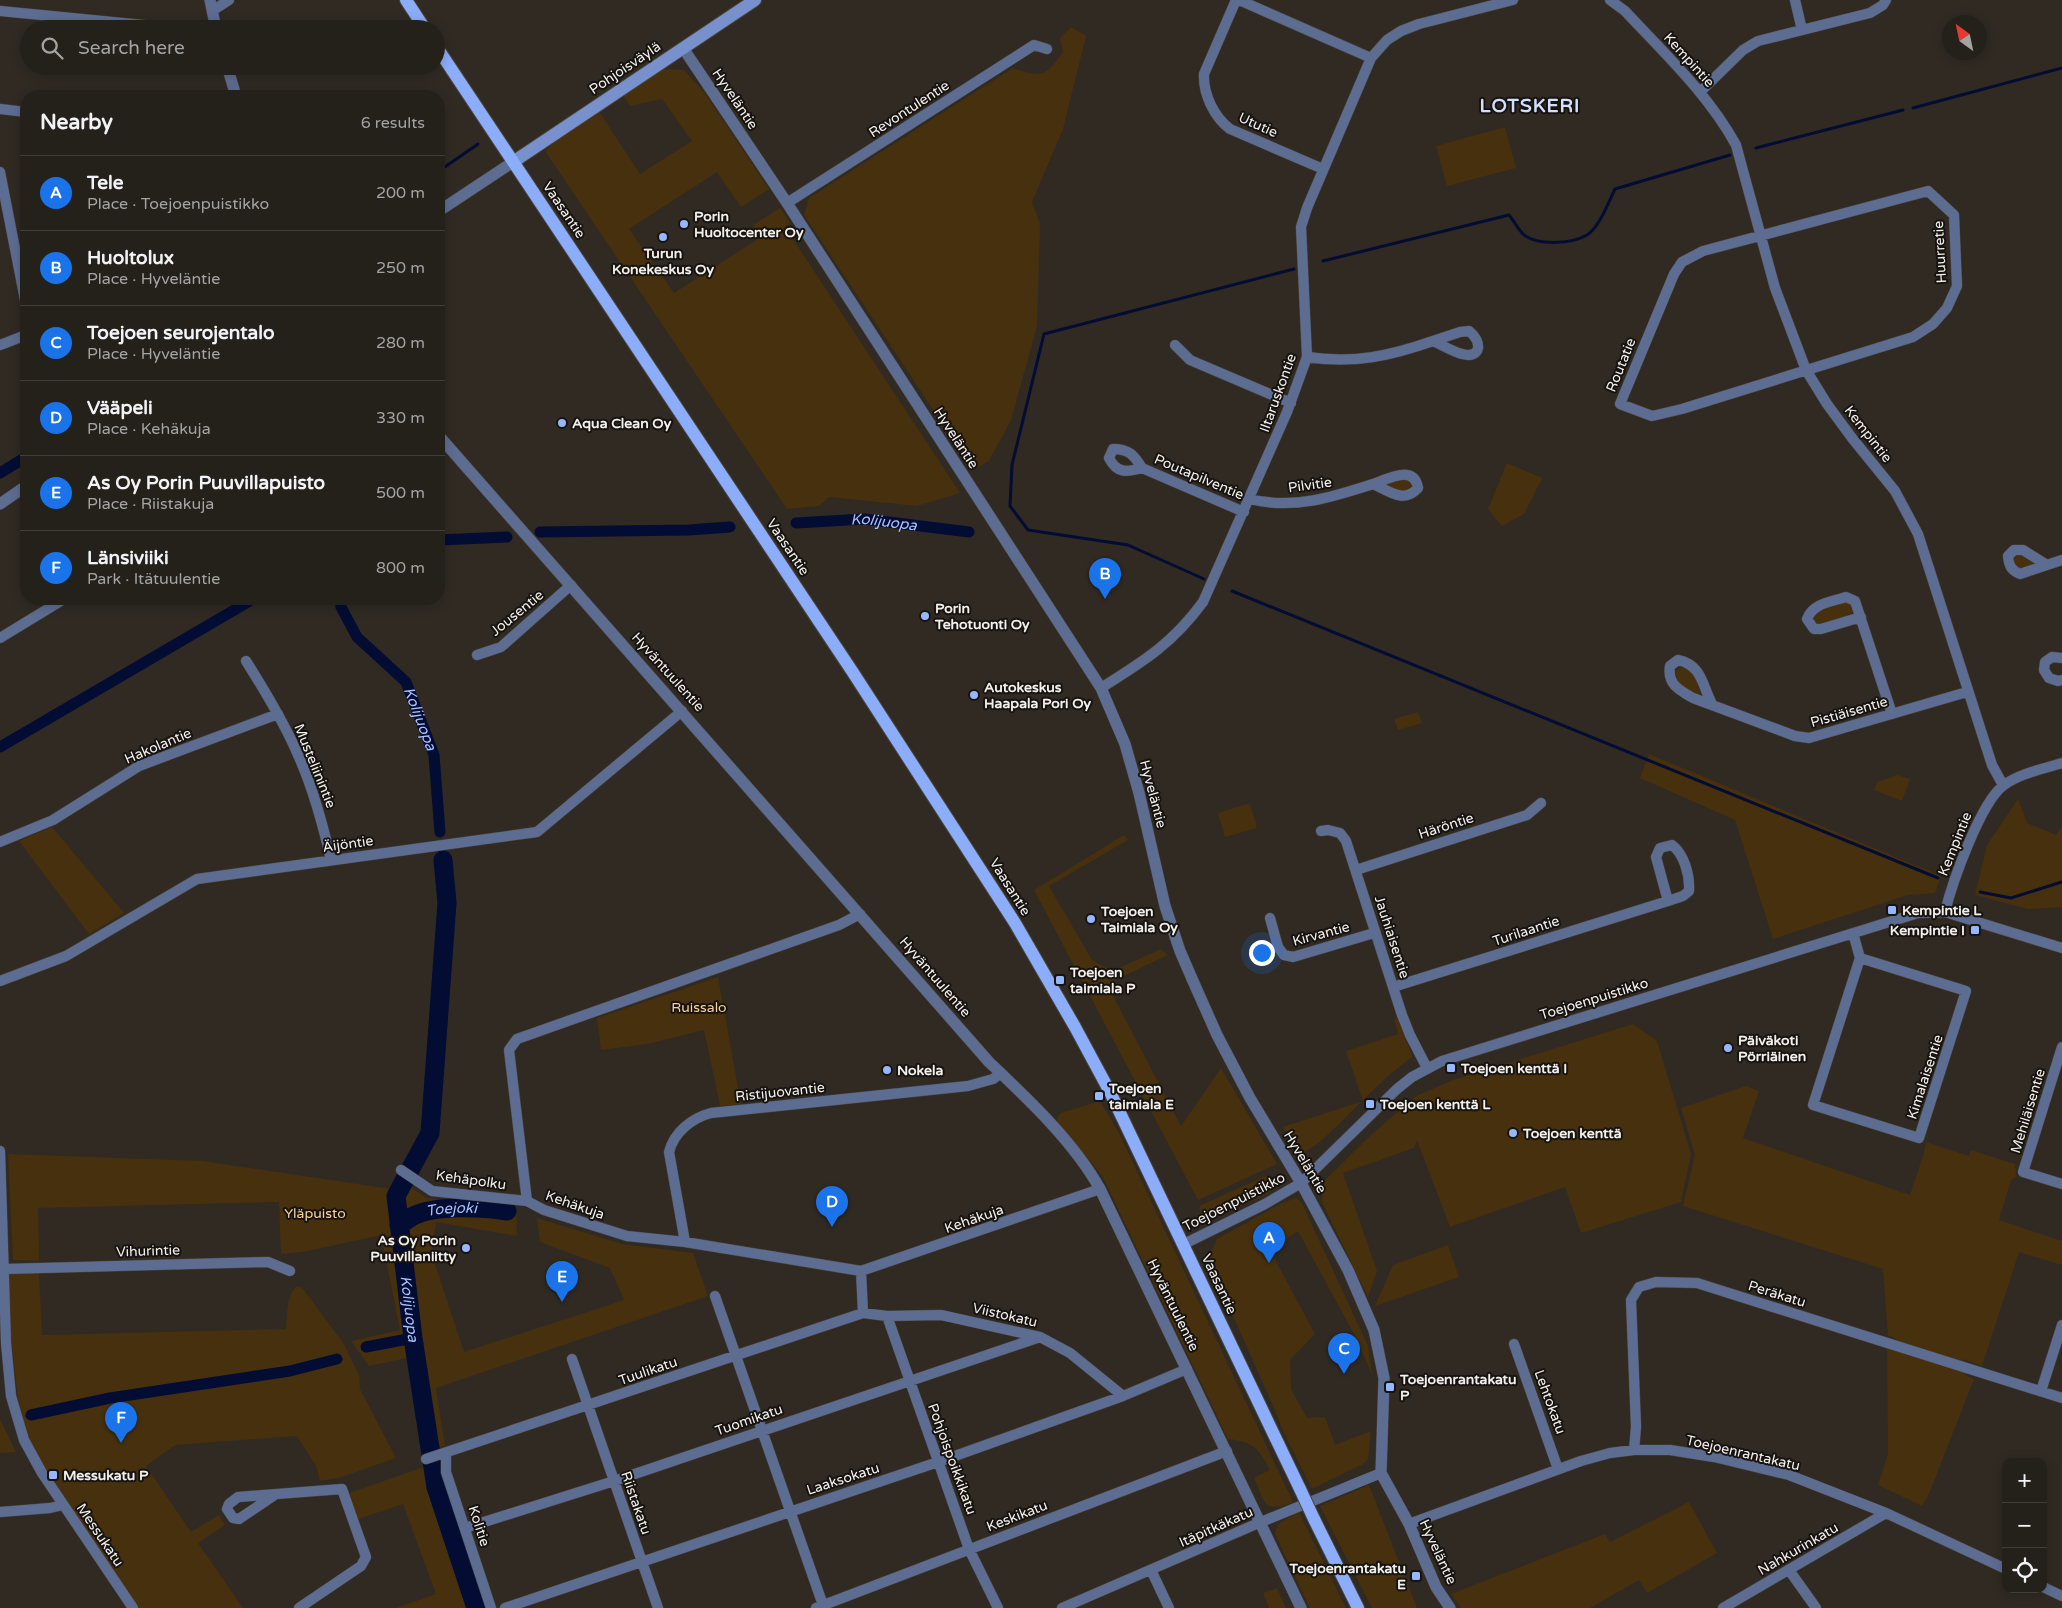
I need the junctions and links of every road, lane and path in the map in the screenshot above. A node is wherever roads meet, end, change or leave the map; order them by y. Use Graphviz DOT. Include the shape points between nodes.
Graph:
graph roads {
  1 [pos="229,0"];
  2 [pos="406,0"];
  3 [pos="754,0"];
  4 [pos="1237,0"];
  5 [pos="1513,0"];
  6 [pos="1610,0"];
  7 [pos="1795,0"];
  8 [pos="1886,0"];
  9 [pos="211,6"];
  10 [pos="0,11"];
  11 [pos="92,20"];
  12 [pos="214,20"];
  13 [pos="419,20"];
  14 [pos="1802,30"];
  15 [pos="683,48"];
  16 [pos="1047,49"];
  17 [pos="1371,58"];
  18 [pos="445,60"];
  19 [pos="230,75"];
  20 [pos="234,90"];
  21 [pos="1700,92"];
  22 [pos="0,109"];
  23 [pos="20,111"];
  24 [pos="513,162"];
  25 [pos="1323,169"];
  26 [pos="0,172"];
  27 [pos="787,203"];
  28 [pos="445,207"];
  29 [pos="1759,235"];
  30 [pos="20,274"];
  31 [pos="20,337"];
  32 [pos="1433,341"];
  33 [pos="0,345"];
  34 [pos="1175,346"];
  35 [pos="1307,358"];
  36 [pos="1806,370"];
  37 [pos="1291,403"];
  38 [pos="445,443"];
  39 [pos="1142,468"];
  40 [pos="1374,484"];
  41 [pos="20,490"];
  42 [pos="1250,499"];
  43 [pos="0,504"];
  44 [pos="1244,512"];
  45 [pos="2062,560"];
  46 [pos="2047,565"];
  47 [pos="571,585"];
  48 [pos="54,605"];
  49 [pos="1861,618"];
  50 [pos="0,638"];
  51 [pos="477,656"];
  52 [pos="2062,658"];
  53 [pos="246,661"];
  54 [pos="2062,680"];
  55 [pos="1101,688"];
  56 [pos="1967,692"];
  57 [pos="1712,704"];
  58 [pos="682,710"];
  59 [pos="278,714"];
  60 [pos="1892,714"];
  61 [pos="2062,764"];
  62 [pos="2003,785"];
  63 [pos="1541,803"];
  64 [pos="1321,831"];
  65 [pos="0,842"];
  66 [pos="332,860"];
  67 [pos="1356,870"];
  68 [pos="1668,901"];
  69 [pos="1945,912"];
  70 [pos="860,914"];
  71 [pos="1270,918"];
  72 [pos="1374,933"];
  73 [pos="1853,933"];
  74 [pos="2062,948"];
  75 [pos="1860,958"];
  76 [pos="0,981"];
  77 [pos="1393,987"];
  78 [pos="2062,1047"];
  79 [pos="1426,1068"];
  80 [pos="1001,1073"];
  81 [pos="0,1151"];
  82 [pos="401,1170"];
  83 [pos="1301,1183"];
  84 [pos="2062,1184"];
  85 [pos="1100,1190"];
  86 [pos="527,1202"];
  87 [pos="685,1242"];
  88 [pos="1184,1244"];
  89 [pos="4,1269"];
  90 [pos="290,1271"];
  91 [pos="861,1271"];
  92 [pos="715,1296"];
  93 [pos="863,1313"];
  94 [pos="887,1316"];
  95 [pos="2062,1325"];
  96 [pos="1040,1338"];
  97 [pos="3,1343"];
  98 [pos="1514,1344"];
  99 [pos="735,1355"];
  100 [pos="572,1360"];
  101 [pos="1187,1369"];
  102 [pos="910,1382"];
  103 [pos="2041,1391"];
  104 [pos="1123,1396"];
  105 [pos="2062,1398"];
  106 [pos="587,1406"];
  107 [pos="761,1430"];
  108 [pos="1634,1450"];
  109 [pos="1227,1451"];
  110 [pos="444,1453"];
  111 [pos="426,1459"];
  112 [pos="938,1462"];
  113 [pos="1558,1470"];
  114 [pos="1381,1473"];
  115 [pos="614,1481"];
  116 [pos="276,1494"];
  117 [pos="63,1505"];
  118 [pos="790,1511"];
  119 [pos="0,1512"];
  120 [pos="1886,1513"];
  121 [pos="1261,1522"];
  122 [pos="1409,1524"];
  123 [pos="465,1528"];
  124 [pos="969,1549"];
  125 [pos="641,1562"];
  126 [pos="2002,1567"];
  127 [pos="1151,1570"];
  128 [pos="1789,1570"];
  129 [pos="2047,1589"];
  130 [pos="2062,1596"];
  131 [pos="821,1607"];
  132 [pos="133,1608"];
  133 [pos="299,1608"];
  134 [pos="491,1608"];
  135 [pos="505,1608"];
  136 [pos="658,1608"];
  137 [pos="998,1608"];
  138 [pos="1062,1608"];
  139 [pos="1169,1608"];
  140 [pos="1302,1608"];
  141 [pos="1358,1608"];
  142 [pos="1450,1608"];
  143 [pos="1723,1608"];
  144 [pos="1816,1608"];
  1 -- 9 [label="street"];
  2 -- 13 [label="main road"];
  3 -- 15 [label="main road, Pohjoisväylä"];
  4 -- 17 [label="street, Ututie"];
  4 -- 25 [label="street, Ututie" via="1204,74 1214,112 1230,129"];
  5 -- 17 [label="street" via="1419,24 1387,40"];
  6 -- 21 [label="street, Kempintie" via="1625,11"];
  7 -- 14 [label="street"];
  8 -- 14 [label="street" via="1870,12"];
  9 -- 12 [label="street"];
  10 -- 11 [label="street"];
  14 -- 21 [label="street" via="1758,41 1743,50"];
  15 -- 24 [label="main road, Pohjoisväylä"];
  15 -- 27 [label="street, Hyveläntie"];
  16 -- 27 [label="street, Revontulentie" via="1034,45"];
  17 -- 25 [label="street, Iltaruskontie"];
  18 -- 24 [label="main road, Vaasantie"];
  19 -- 20 [label="street"];
  21 -- 29 [label="street, Kempintie" via="1736,145"];
  22 -- 23 [label="street"];
  24 -- 28 [label="street"];
  24 -- 88 [label="main road, Vaasantie" via="977,862 1101,1074"];
  25 -- 35 [label="street, Iltaruskontie" via="1301,227"];
  26 -- 30 [label="street"];
  27 -- 55 [label="street, Hyveläntie"];
  29 -- 36 [label="street, Kempintie"];
  29 -- 36 [label="street, Routatie" via="1703,251 1682,262 1674,274 1620,404 1652,416"];
  29 -- 36 [label="street, Huurretie" via="1928,191 1954,215 1957,286 1947,308 1933,324 1914,336"];
  31 -- 33 [label="street"];
  32 -- 35 [label="street" via="1369,359"];
  34 -- 37 [label="street" via="1190,360"];
  35 -- 37 [label="street, Iltaruskontie"];
  36 -- 56 [label="street, Kempintie" via="1827,404 1895,491 1909,515 1918,534"];
  37 -- 42 [label="street, Iltaruskontie"];
  38 -- 47 [label="street, Hyväntuulentie"];
  39 -- 44 [label="street, Poutapilventie"];
  40 -- 42 [label="street, Pilvitie" via="1327,499 1301,503"];
  41 -- 43 [label="street"];
  42 -- 44 [label="street, Iltaruskontie"];
  44 -- 55 [label="street, Iltaruskontie" via="1203,602 1186,625 1164,646"];
  45 -- 46 [label="street"];
  47 -- 51 [label="street, Jousentie" via="501,646"];
  47 -- 58 [label="street, Hyväntuulentie"];
  48 -- 50 [label="street"];
  49 -- 49 [label="street" via="1855,601 1846,597 1816,606 1807,619 1814,629 1821,630"];
  49 -- 60 [label="street"];
  52 -- 54 [label="street" via="2052,657 2045,662 2044,670 2049,678"];
  53 -- 59 [label="street, Musteliinintie"];
  55 -- 83 [label="street, Hyveläntie" via="1124,744 1139,793 1165,906 1180,951 1217,1035 1278,1148"];
  56 -- 60 [label="street, Pistiäisentie"];
  56 -- 62 [label="street, Kempintie" via="1992,765"];
  57 -- 57 [label="street, Pistiäisentie" via="1696,668 1689,662 1678,660 1670,666 1668,676 1673,684 1693,698"];
  57 -- 60 [label="street, Pistiäisentie" via="1795,736 1809,738"];
  58 -- 66 [label="street, Äijöntie" via="537,832"];
  58 -- 70 [label="street, Hyväntuulentie"];
  59 -- 65 [label="street, Hakolantie" via="138,766 53,820"];
  59 -- 66 [label="street, Musteliinintie" via="302,764"];
  61 -- 62 [label="street"];
  62 -- 69 [label="street, Kempintie" via="1982,813"];
  63 -- 67 [label="street, Häröntie" via="1527,815"];
  64 -- 67 [label="street, Jauhiaisentie" via="1340,832"];
  66 -- 76 [label="street, Äijöntie" via="197,879 66,956"];
  67 -- 72 [label="street, Jauhiaisentie"];
  68 -- 68 [label="street, Turilaantie" via="1689,891 1690,883 1680,851 1672,845 1660,848 1656,857"];
  68 -- 77 [label="street, Turilaantie"];
  69 -- 73 [label="street, Toejoenpuistikko" via="1918,913"];
  69 -- 74 [label="street, Toejoenpuistikko"];
  70 -- 80 [label="street, Hyväntuulentie"];
  70 -- 86 [label="street, Kehäkuja" via="839,925 517,1039 509,1050"];
  71 -- 72 [label="street, Kirvantie" via="1278,947 1284,955 1293,957"];
  72 -- 77 [label="street, Jauhiaisentie"];
  73 -- 75 [label="street"];
  73 -- 79 [label="street, Toejoenpuistikko"];
  75 -- 75 [label="street, Kimalaisentie" via="1813,1105 1919,1138 1966,991"];
  77 -- 79 [label="street, Jauhiaisentie" via="1410,1036"];
  78 -- 84 [label="street, Mehiläisentie" via="2023,1172"];
  79 -- 83 [label="street, Toejoenpuistikko" via="1398,1089"];
  80 -- 85 [label="street, Hyväntuulentie" via="1071,1147"];
  80 -- 87 [label="street, Ristijuovantie" via="993,1079 968,1086 699,1116 672,1141 669,1152"];
  81 -- 89 [label="street"];
  82 -- 86 [label="street, Kehäpolku" via="432,1191"];
  83 -- 88 [label="street, Toejoenpuistikko"];
  83 -- 114 [label="street, Hyveläntie" via="1348,1270 1374,1330 1384,1378"];
  85 -- 91 [label="street, Kehäkuja"];
  85 -- 101 [label="street, Hyväntuulentie"];
  86 -- 87 [label="street, Kehäkuja" via="627,1236"];
  87 -- 91 [label="street, Kehäkuja"];
  88 -- 141 [label="main road, Vaasantie, bridge"];
  89 -- 90 [label="street, Vihurintie" via="268,1262"];
  89 -- 97 [label="street"];
  91 -- 93 [label="street"];
  92 -- 99 [label="street"];
  93 -- 94 [label="street, Viistokatu"];
  93 -- 99 [label="street, Tuulikatu"];
  94 -- 96 [label="street, Viistokatu" via="941,1315"];
  94 -- 102 [label="street, Pohjoispoikkikatu"];
  95 -- 103 [label="street"];
  96 -- 102 [label="street, Tuomikatu"];
  96 -- 104 [label="street, Viistokatu" via="1070,1353"];
  97 -- 117 [label="street" via="11,1396 24,1440"];
  98 -- 113 [label="street, Lehtokatu"];
  99 -- 106 [label="street, Tuulikatu"];
  99 -- 107 [label="street"];
  100 -- 106 [label="street, Riistakatu"];
  101 -- 104 [label="street, Laaksokatu"];
  101 -- 109 [label="street, Hyväntuulentie"];
  102 -- 107 [label="street, Tuomikatu"];
  102 -- 112 [label="street, Pohjoispoikkikatu"];
  103 -- 105 [label="street, Peräkatu"];
  103 -- 108 [label="street, Peräkatu" via="1697,1283 1656,1282 1639,1287 1631,1300"];
  104 -- 112 [label="street, Laaksokatu"];
  106 -- 110 [label="street, Tuulikatu"];
  106 -- 115 [label="street, Riistakatu"];
  107 -- 115 [label="street, Tuomikatu"];
  107 -- 118 [label="street"];
  108 -- 113 [label="street, Toejoenrantakatu" via="1581,1461"];
  108 -- 120 [label="street, Toejoenrantakatu" via="1714,1457 1780,1473"];
  109 -- 121 [label="street, Hyväntuulentie"];
  109 -- 124 [label="street, Keskikatu"];
  110 -- 111 [label="street, Tuulikatu"];
  110 -- 123 [label="street, Kolitie" via="446,1472"];
  112 -- 118 [label="street, Laaksokatu"];
  112 -- 124 [label="street, Pohjoispoikkikatu"];
  113 -- 122 [label="street, Toejoenrantakatu"];
  114 -- 121 [label="street, Itäpitkäkatu"];
  114 -- 122 [label="street, Hyveläntie"];
  115 -- 123 [label="street, Tuomikatu"];
  115 -- 125 [label="street, Riistakatu"];
  116 -- 133 [label="street" via="342,1489 366,1557 361,1566"];
  117 -- 119 [label="street, Messukatu"];
  117 -- 132 [label="street, Messukatu"];
  118 -- 125 [label="street, Laaksokatu"];
  118 -- 131 [label="street"];
  120 -- 126 [label="street, Toejoenrantakatu"];
  120 -- 128 [label="street, Nahkurinkatu"];
  121 -- 127 [label="street, Itäpitkäkatu"];
  121 -- 140 [label="street, Hyväntuulentie"];
  122 -- 142 [label="street, Hyveläntie" via="1436,1587"];
  123 -- 134 [label="street, Kolitie"];
  124 -- 131 [label="street, Keskikatu"];
  124 -- 137 [label="street, Pohjoispoikkikatu"];
  125 -- 135 [label="street, Laaksokatu"];
  125 -- 136 [label="street, Riistakatu"];
  127 -- 138 [label="street, Itäpitkäkatu"];
  127 -- 139 [label="street"];
  128 -- 143 [label="street, Nahkurinkatu"];
  128 -- 144 [label="street"];
  129 -- 130 [label="street"];
}
